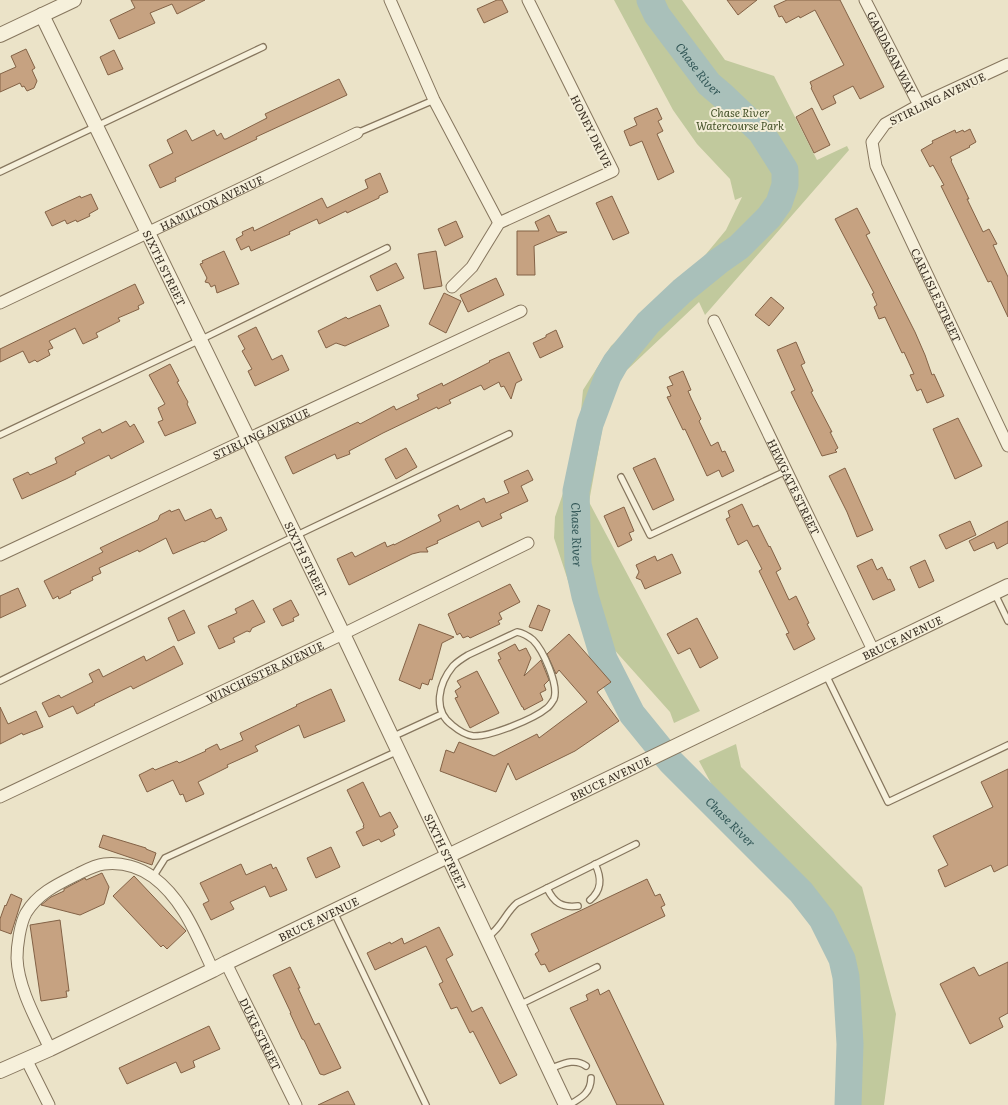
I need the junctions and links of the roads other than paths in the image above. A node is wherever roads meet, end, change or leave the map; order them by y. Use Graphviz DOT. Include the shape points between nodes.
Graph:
graph roads {
  1 [pos="74,0"];
  2 [pos="390,0"];
  3 [pos="528,0"];
  4 [pos="866,0"];
  5 [pos="42,15"];
  6 [pos="0,35"];
  7 [pos="263,47"];
  8 [pos="1008,64"];
  9 [pos="434,100"];
  10 [pos="919,105"];
  11 [pos="96,125"];
  12 [pos="357,133"];
  13 [pos="872,142"];
  14 [pos="0,172"];
  15 [pos="499,223"];
  16 [pos="148,233"];
  17 [pos="387,248"];
  18 [pos="452,287"];
  19 [pos="0,303"];
  20 [pos="521,312"];
  21 [pos="714,321"];
  22 [pos="200,340"];
  23 [pos="509,434"];
  24 [pos="0,435"];
  25 [pos="248,439"];
  26 [pos="1008,446"];
  27 [pos="786,471"];
  28 [pos="621,477"];
  29 [pos="295,536"];
  30 [pos="528,543"];
  31 [pos="0,555"];
  32 [pos="1008,586"];
  33 [pos="994,592"];
  34 [pos="1008,621"];
  35 [pos="343,634"];
  36 [pos="874,652"];
  37 [pos="826,675"];
  38 [pos="0,681"];
  39 [pos="442,714"];
  40 [pos="392,737"];
  41 [pos="1008,744"];
  42 [pos="398,751"];
  43 [pos="0,797"];
  44 [pos="636,844"];
  45 [pos="448,856"];
  46 [pos="595,864"];
  47 [pos="152,877"];
  48 [pos="547,888"];
  49 [pos="590,900"];
  50 [pos="578,906"];
  51 [pos="333,912"];
  52 [pos="487,937"];
  53 [pos="226,963"];
  54 [pos="597,967"];
  55 [pos="213,970"];
  56 [pos="519,1005"];
  57 [pos="50,1049"];
  58 [pos="26,1058"];
  59 [pos="586,1066"];
  60 [pos="549,1069"];
  61 [pos="0,1071"];
  62 [pos="591,1078"];
  63 [pos="49,1105"];
  64 [pos="296,1105"];
  65 [pos="426,1105"];
  66 [pos="568,1105"];
  1 -- 5 [label="street"];
  2 -- 9 [label="street"];
  3 -- 15 [label="street, HONEY DRIVE" via="612,171"];
  4 -- 10 [label="street, GARDASAN WAY"];
  5 -- 6 [label="street"];
  5 -- 11 [label="street, SIXTH STREET"];
  7 -- 11 [label="lane"];
  8 -- 10 [label="street, STIRLING AVENUE"];
  9 -- 12 [label="lane"];
  9 -- 15 [label="street"];
  10 -- 13 [label="street, STIRLING AVENUE" via="885,124"];
  11 -- 14 [label="lane"];
  11 -- 16 [label="street, SIXTH STREET"];
  12 -- 16 [label="street, HAMILTON AVENUE"];
  13 -- 26 [label="street, CARLISLE STREET" via="876,166"];
  15 -- 18 [label="street" via="472,267"];
  16 -- 19 [label="street, HAMILTON AVENUE"];
  16 -- 22 [label="street, SIXTH STREET"];
  17 -- 22 [label="lane"];
  20 -- 25 [label="street, STIRLING AVENUE"];
  21 -- 27 [label="street, HEWGATE STREET"];
  22 -- 24 [label="lane"];
  22 -- 25 [label="street, SIXTH STREET"];
  23 -- 29 [label="lane"];
  25 -- 29 [label="street, SIXTH STREET"];
  25 -- 31 [label="street, STIRLING AVENUE"];
  27 -- 28 [label="lane" via="650,535"];
  27 -- 36 [label="street, HEWGATE STREET"];
  29 -- 35 [label="street, SIXTH STREET"];
  29 -- 38 [label="lane"];
  30 -- 35 [label="street, WINCHESTER AVENUE"];
  32 -- 33 [label="street, BRUCE AVENUE"];
  33 -- 34 [label="lane"];
  33 -- 36 [label="street, BRUCE AVENUE"];
  35 -- 40 [label="street, SIXTH STREET"];
  35 -- 43 [label="street, WINCHESTER AVENUE"];
  36 -- 37 [label="street, BRUCE AVENUE"];
  37 -- 41 [label="lane" via="888,802"];
  37 -- 45 [label="street, BRUCE AVENUE"];
  39 -- 39 [label="lane" via="449,723 465,734 474,736 506,729 547,708 555,696 555,687 534,641 517,632 460,660 442,685 439,696"];
  39 -- 40 [label="lane"];
  40 -- 42 [label="street, SIXTH STREET"];
  42 -- 45 [label="street, SIXTH STREET"];
  42 -- 47 [label="lane" via="165,858"];
  44 -- 46 [label="lane"];
  45 -- 51 [label="street, BRUCE AVENUE"];
  45 -- 52 [label="street, SIXTH STREET"];
  46 -- 48 [label="lane"];
  46 -- 49 [label="lane" via="600,875 600,884 598,892"];
  47 -- 55 [label="street" via="169,892 185,913"];
  47 -- 57 [label="street" via="136,868 104,864 51,888 37,899 25,914 17,958 20,975 32,1010"];
  48 -- 50 [label="lane" via="558,903 564,906"];
  48 -- 52 [label="lane" via="512,907 496,932"];
  51 -- 53 [label="street, BRUCE AVENUE"];
  51 -- 65 [label="lane"];
  52 -- 56 [label="street, SIXTH STREET"];
  53 -- 55 [label="street, BRUCE AVENUE"];
  53 -- 64 [label="street, DUKE STREET"];
  54 -- 56 [label="lane"];
  55 -- 57 [label="street, BRUCE AVENUE"];
  56 -- 60 [label="street, SIXTH STREET"];
  57 -- 58 [label="street, BRUCE AVENUE"];
  58 -- 61 [label="street, BRUCE AVENUE"];
  58 -- 63 [label="street"];
  59 -- 60 [label="lane" via="572,1062"];
  60 -- 66 [label="street, SIXTH STREET"];
  62 -- 66 [label="lane" via="588,1092"];
}
